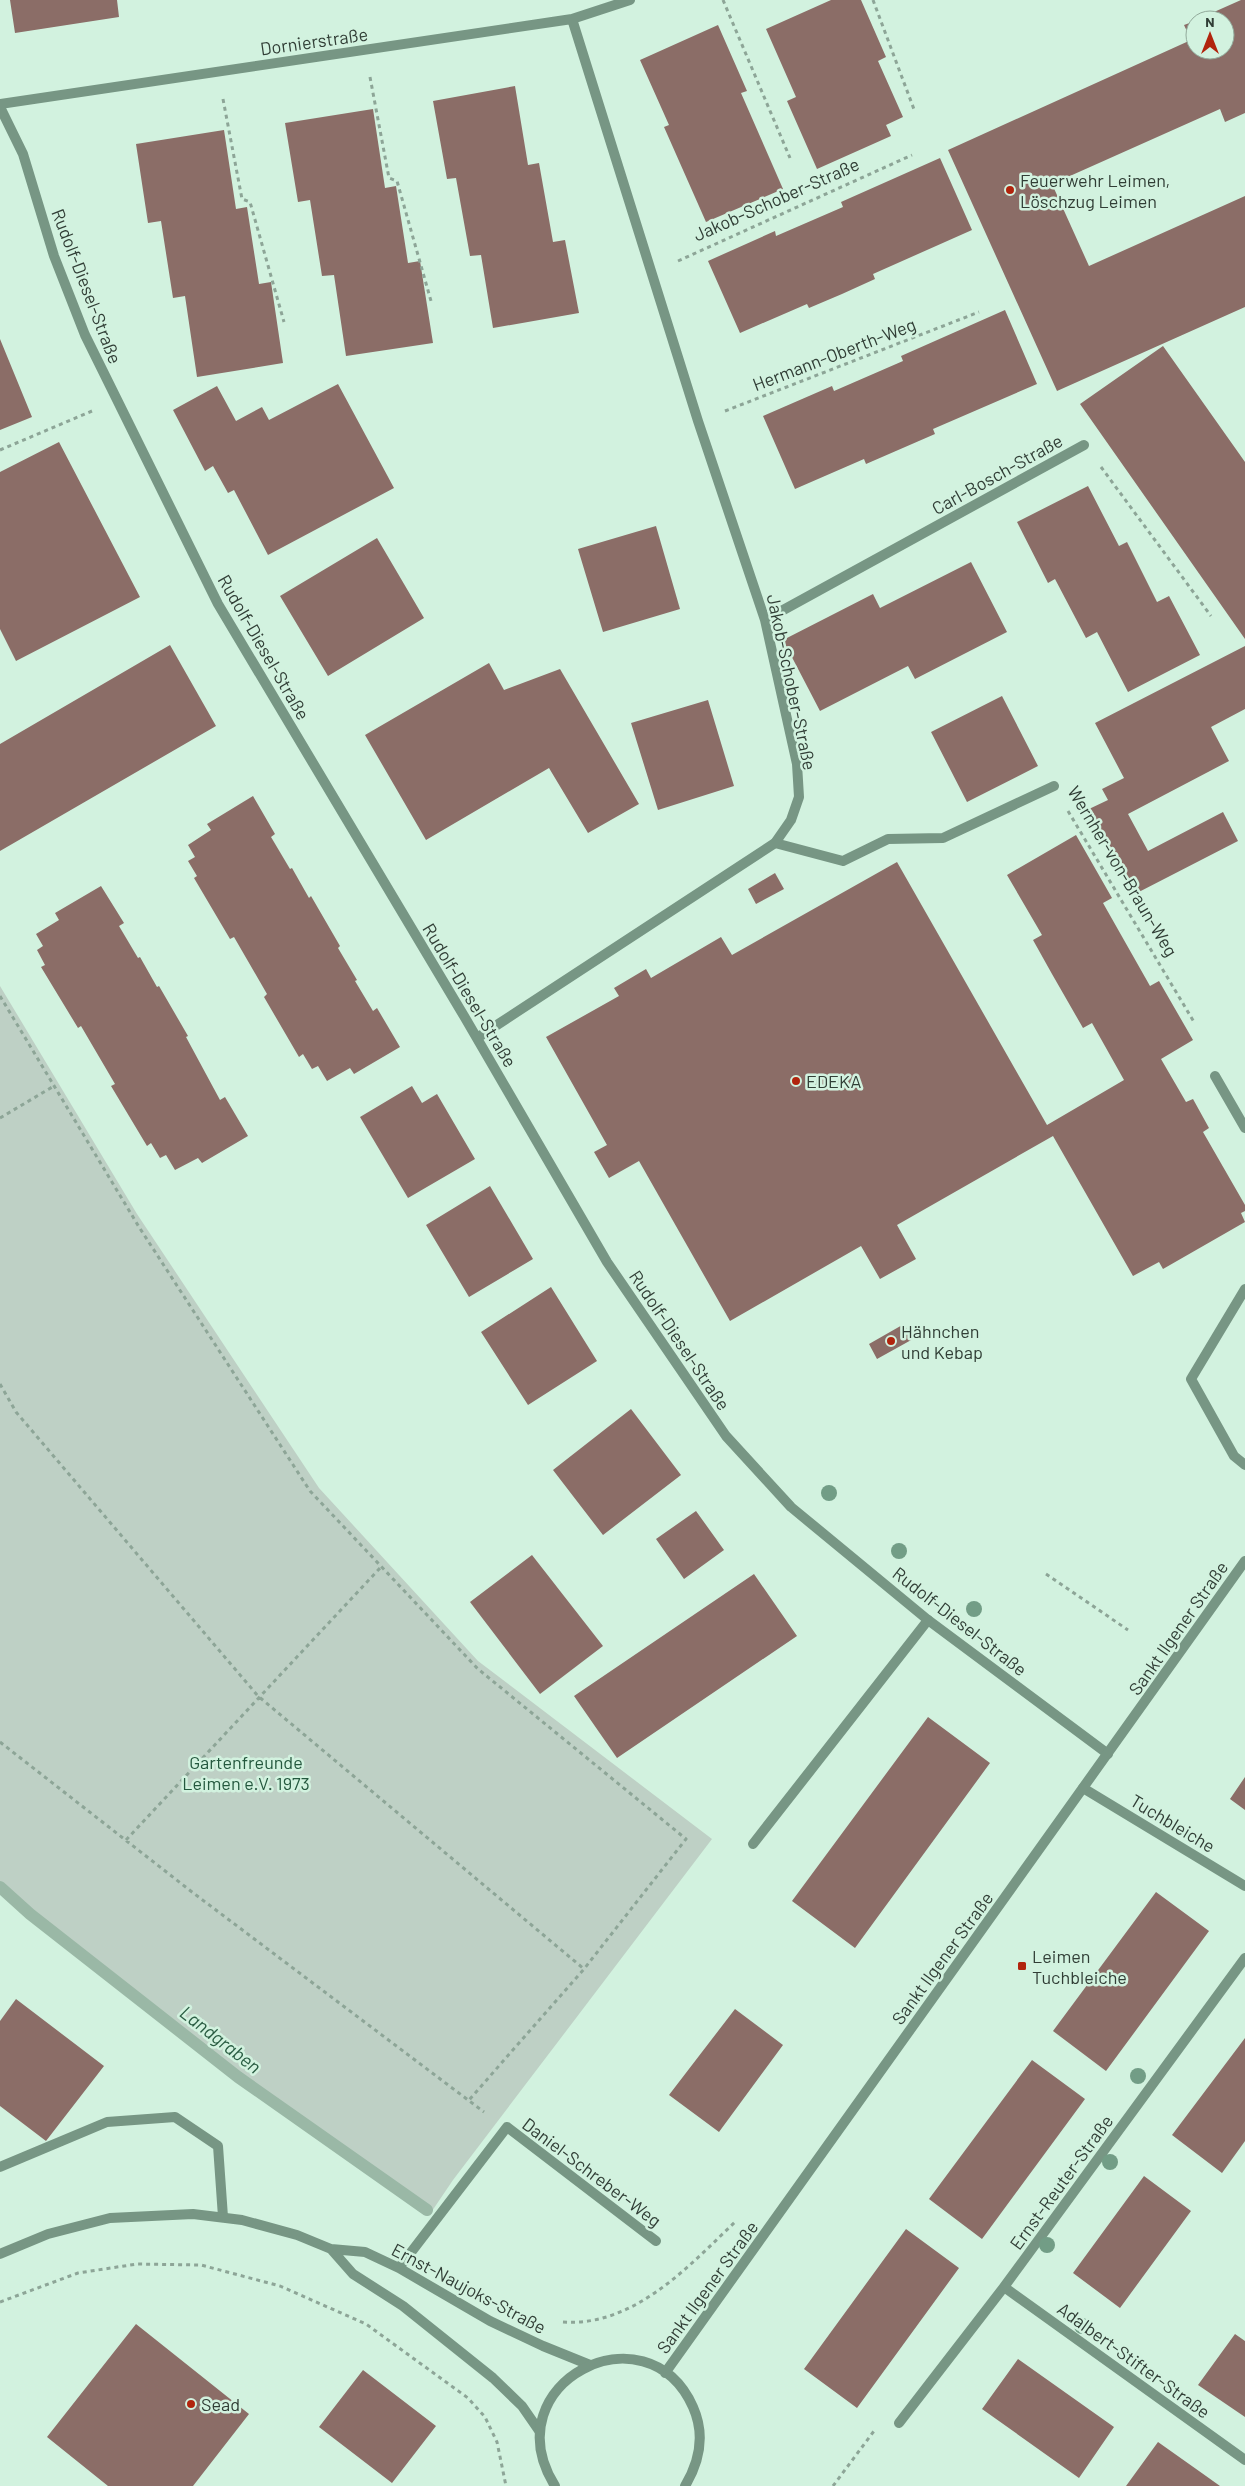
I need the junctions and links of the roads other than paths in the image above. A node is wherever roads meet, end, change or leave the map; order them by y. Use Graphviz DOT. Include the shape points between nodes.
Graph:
graph roads {
  1 [pos="630,0"];
  2 [pos="572,19"];
  3 [pos="0,106"];
  4 [pos="1084,445"];
  5 [pos="765,620"];
  6 [pos="1054,786"];
  7 [pos="774,843"];
  8 [pos="478,1038"];
  9 [pos="1215,1076"];
  10 [pos="1245,1128"];
  11 [pos="1245,1289"];
  12 [pos="1245,1465"];
  13 [pos="1245,1561"];
  14 [pos="928,1620"];
  15 [pos="1108,1754"];
  16 [pos="1083,1788"];
  17 [pos="753,1844"];
  18 [pos="1245,1886"];
  19 [pos="1245,1958"];
  20 [pos="0,2167"];
  21 [pos="223,2217"];
  22 [pos="656,2241"];
  23 [pos="331,2249"];
  24 [pos="0,2254"];
  25 [pos="399,2268"];
  26 [pos="1004,2287"];
  27 [pos="590,2365"];
  28 [pos="666,2373"];
  29 [pos="899,2423"];
  30 [pos="540,2432"];
  31 [pos="1245,2460"];
  32 [pos="555,2486"];
  33 [pos="685,2486"];
  1 -- 2 [label="street, Dornierstraße"];
  2 -- 3 [label="street, Dornierstraße"];
  2 -- 5 [label="street, Jakob-Schober-Straße" via="698,421"];
  3 -- 8 [label="street, Rudolf-Diesel-Straße" via="23,154 54,256 85,335 218,604"];
  4 -- 5 [label="street, Carl-Bosch-Straße"];
  5 -- 7 [label="street, Jakob-Schober-Straße" via="797,764 798,797 791,820"];
  6 -- 7 [label="street, Wernher-von-Braun-Weg" via="943,838 888,839 843,861"];
  7 -- 8 [label="street, Jakob-Schober-Straße"];
  8 -- 14 [label="street, Rudolf-Diesel-Straße" via="607,1262 726,1436 791,1506"];
  9 -- 10 [label="street"];
  11 -- 12 [label="street" via="1192,1379 1234,1456"];
  13 -- 15 [label="street, Sankt Ilgener Straße"];
  14 -- 15 [label="street, Rudolf-Diesel-Straße"];
  14 -- 17 [label="street"];
  15 -- 16 [label="street, Sankt Ilgener Straße"];
  16 -- 18 [label="street, Tuchbleiche"];
  16 -- 28 [label="street, Sankt Ilgener Straße"];
  19 -- 26 [label="street, Ernst-Reuter-Straße"];
  20 -- 21 [label="street" via="107,2122 175,2117 218,2146"];
  21 -- 23 [label="street, Ernst-Naujoks-Straße" via="278,2230"];
  21 -- 24 [label="street, Ernst-Naujoks-Straße" via="166,2214 110,2218 48,2234"];
  22 -- 25 [label="street, Daniel-Schreber-Weg" via="507,2127"];
  23 -- 25 [label="street, Ernst-Naujoks-Straße" via="365,2252"];
  23 -- 30 [label="street, Ernst-Naujoks-Straße" via="353,2274 403,2306 511,2394"];
  25 -- 27 [label="street, Ernst-Naujoks-Straße" via="490,2321"];
  26 -- 29 [label="street, Ernst-Reuter-Straße"];
  26 -- 31 [label="street, Adalbert-Stifter-Straße"];
  27 -- 28 [label="street, Sankt Ilgener Straße" via="618,2358 646,2363"];
  27 -- 30 [label="street, Sankt Ilgener Straße" via="565,2380 556,2391 548,2404"];
  28 -- 33 [label="street, Sankt Ilgener Straße" via="683,2388 697,2415 700,2430 698,2460"];
  30 -- 32 [label="street, Sankt Ilgener Straße" via="543,2461"];
}
